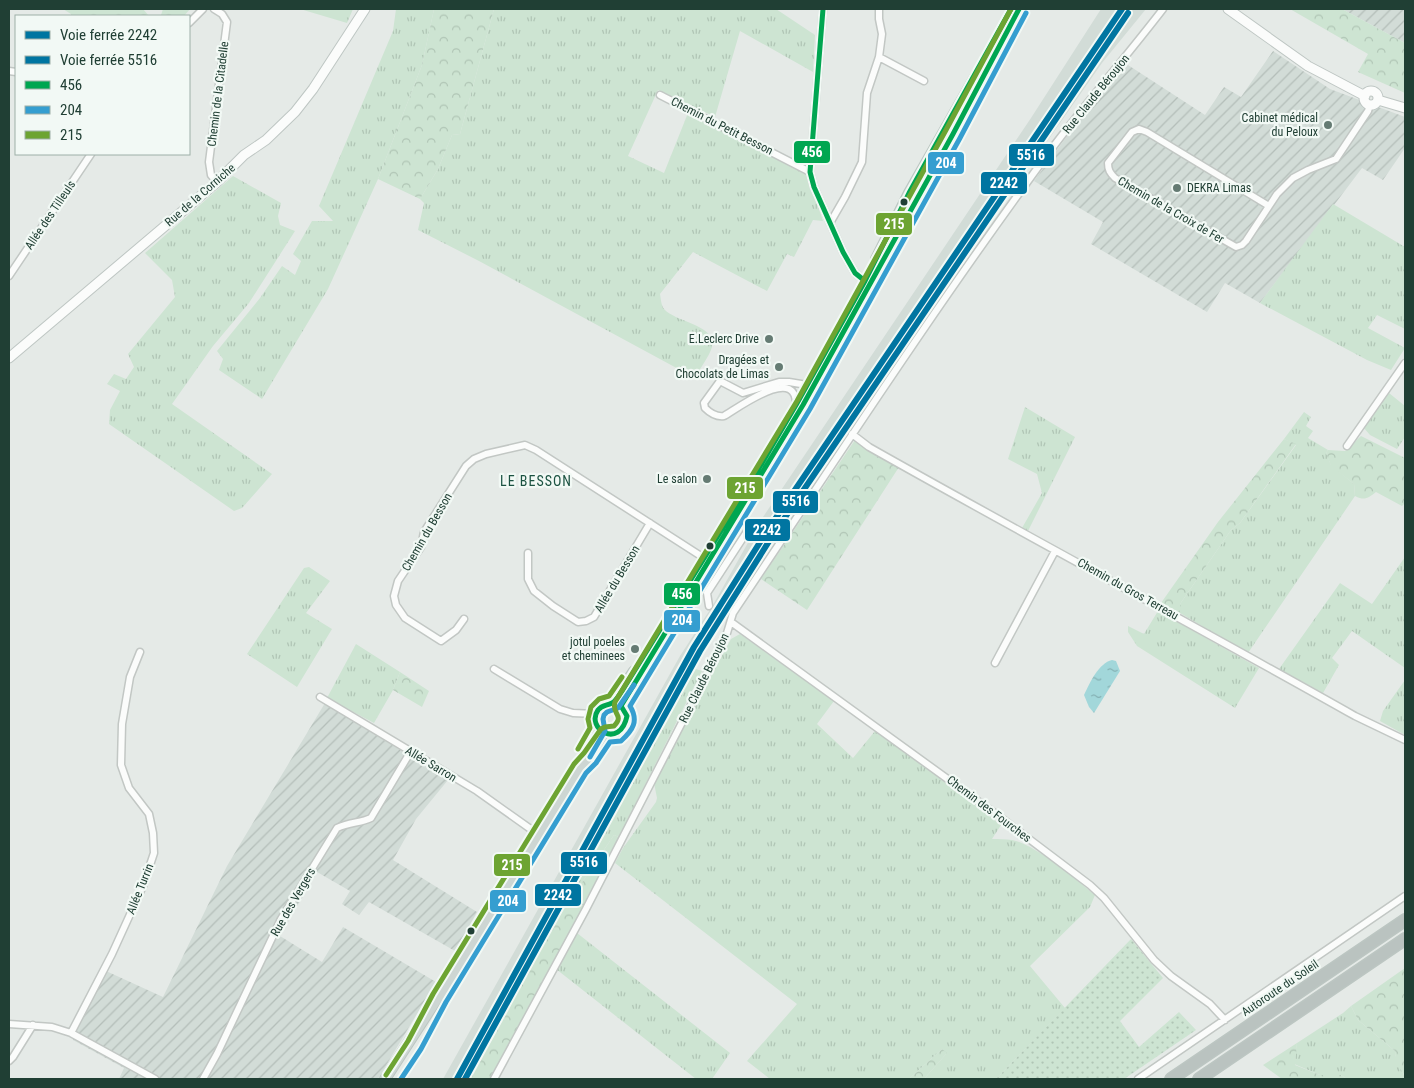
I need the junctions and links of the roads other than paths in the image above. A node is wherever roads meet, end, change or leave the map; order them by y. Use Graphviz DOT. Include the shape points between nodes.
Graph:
graph roads {
  1 [pos="203,9"];
  2 [pos="214,9"];
  3 [pos="365,9"];
  4 [pos="823,9"];
  5 [pos="879,9"];
  6 [pos="1011,9"];
  7 [pos="1019,9"];
  8 [pos="1163,9"];
  9 [pos="1228,9"];
  10 [pos="190,22"];
  11 [pos="879,57"];
  12 [pos="924,81"];
  13 [pos="660,95"];
  14 [pos="1374,103"];
  15 [pos="1405,108"];
  16 [pos="90,155"];
  17 [pos="810,172"];
  18 [pos="218,182"];
  19 [pos="1269,206"];
  20 [pos="830,223"];
  21 [pos="9,276"];
  22 [pos="865,281"];
  23 [pos="9,358"];
  24 [pos="1405,363"];
  25 [pos="807,385"];
  26 [pos="796,405"];
  27 [pos="852,434"];
  28 [pos="1347,446"];
  29 [pos="736,516"];
  30 [pos="650,523"];
  31 [pos="1055,551"];
  32 [pos="528,553"];
  33 [pos="704,558"];
  34 [pos="709,606"];
  35 [pos="464,620"];
  36 [pos="731,622"];
  37 [pos="140,652"];
  38 [pos="995,664"];
  39 [pos="494,668"];
  40 [pos="320,697"];
  41 [pos="617,705"];
  42 [pos="596,714"];
  43 [pos="602,732"];
  44 [pos="1405,740"];
  45 [pos="411,752"];
  46 [pos="539,835"];
  47 [pos="1405,896"];
  48 [pos="1405,920"];
  49 [pos="1405,939"];
  50 [pos="438,998"];
  51 [pos="1223,1017"];
  52 [pos="9,1024"];
  53 [pos="33,1025"];
  54 [pos="71,1033"];
  55 [pos="9,1061"];
  56 [pos="155,1079"];
  57 [pos="203,1079"];
  58 [pos="385,1079"];
  59 [pos="392,1079"];
  60 [pos="494,1079"];
  61 [pos="1138,1079"];
  62 [pos="1171,1079"];
  63 [pos="1199,1079"];
  1 -- 10 [label="street"];
  2 -- 18 [label="street, Chemin de la Citadelle" via="226,22 209,162 211,175"];
  3 -- 18 [label="main road, Rue de la Corniche" via="314,89 295,112"];
  4 -- 17 [label="street"];
  5 -- 11 [label="street" via="882,34"];
  6 -- 22 [label="main road" via="909,193"];
  7 -- 29 [label="main road" via="835,347"];
  8 -- 27 [label="street, Rue Claude Béroujon" via="1050,152"];
  9 -- 14 [label="main road" via="1308,66 1365,96 1374,92 1378,95"];
  11 -- 12 [label="street"];
  11 -- 20 [label="street" via="866,93 862,162"];
  13 -- 17 [label="street, Chemin du Petit Besson"];
  14 -- 15 [label="main road"];
  14 -- 19 [label="street, Chemin de la Croix de Fer" via="1336,159 1293,178"];
  16 -- 21 [label="street, Allée des Tilleuls"];
  17 -- 20 [label="street"];
  18 -- 23 [label="main road, Rue de la Corniche"];
  19 -- 19 [label="street, Chemin de la Croix de Fer" via="1246,241 1236,247 1115,178 1108,169 1108,163 1132,132 1138,129"];
  20 -- 22 [label="street" via="855,273"];
  22 -- 25 [label="main road"];
  24 -- 28 [label="street"];
  25 -- 26 [label="main road"];
  25 -- 26 [label="street" via="779,382 742,393 720,382 706,397 704,408 724,416 758,395 786,388 792,390"];
  26 -- 33 [label="main road"];
  27 -- 31 [label="street, Chemin du Gros Terreau"];
  27 -- 36 [label="street, Rue Claude Béroujon" via="733,613"];
  29 -- 34 [label="street" via="750,527 707,593"];
  29 -- 41 [label="main road"];
  30 -- 32 [label="street, Allée du Besson" via="594,617 586,621 578,622 534,591 528,579"];
  30 -- 33 [label="street, Chemin du Besson"];
  30 -- 35 [label="street, Chemin du Besson" via="525,445 474,458 424,532 421,547 398,581 394,596 405,618 441,641"];
  31 -- 38 [label="street"];
  31 -- 44 [label="street, Chemin du Gros Terreau" via="1355,716"];
  33 -- 41 [label="main road" via="622,691"];
  36 -- 51 [label="street, Chemin des Fourches" via="1090,885 1154,960"];
  36 -- 60 [label="street, Rue Claude Béroujon" via="604,874"];
  37 -- 54 [label="street, Allée Turrin" via="128,686 122,724 121,765 128,788 149,814 154,853 143,886 112,954"];
  39 -- 42 [label="street" via="560,709"];
  40 -- 45 [label="street, Allée Sarron"];
  41 -- 42 [label="main road" via="602,706"];
  41 -- 43 [label="main road" via="627,716 626,726 617,734"];
  42 -- 43 [label="main road" via="596,724"];
  43 -- 46 [label="main road" via="590,758 580,768"];
  45 -- 46 [label="street, Allée Sarron" via="477,791"];
  45 -- 57 [label="street, Rue des Vergers" via="371,818 337,828 281,918"];
  46 -- 50 [label="main road"];
  47 -- 51 [label="street"];
  48 -- 62 [label="highway, Autoroute du Soleil"];
  49 -- 63 [label="highway"];
  50 -- 58 [label="main road"];
  50 -- 59 [label="main road"];
  51 -- 61 [label="street"];
  52 -- 53 [label="street"];
  53 -- 54 [label="street"];
  53 -- 55 [label="street"];
  54 -- 56 [label="street"];
}
